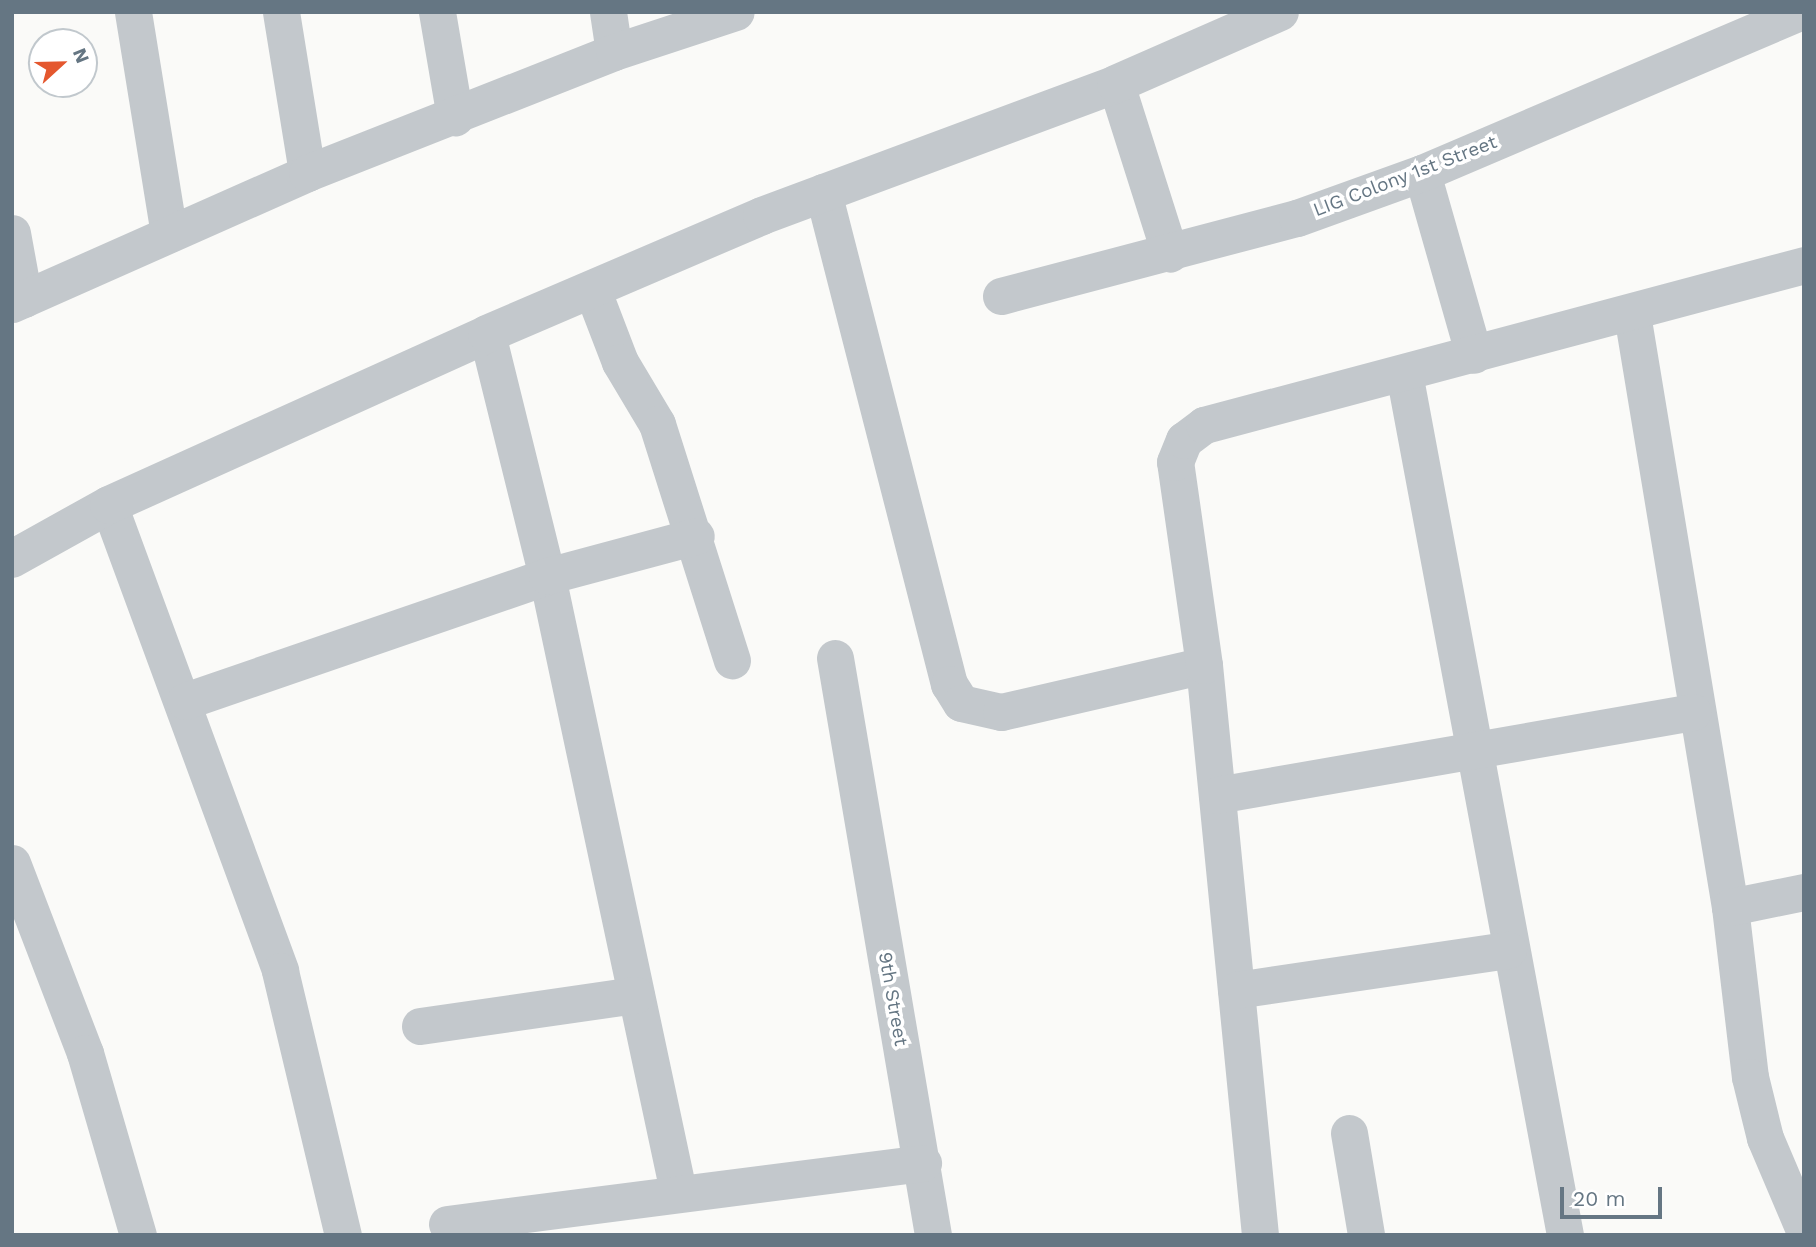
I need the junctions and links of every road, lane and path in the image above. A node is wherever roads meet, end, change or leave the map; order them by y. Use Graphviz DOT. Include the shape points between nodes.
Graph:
graph roads {
  1 [pos="133,12"];
  2 [pos="281,12"];
  3 [pos="437,12"];
  4 [pos="608,12"];
  5 [pos="736,12"];
  6 [pos="1280,12"];
  7 [pos="1799,12"];
  8 [pos="614,52"];
  9 [pos="1116,84"];
  10 [pos="455,117"];
  11 [pos="307,173"];
  12 [pos="1422,173"];
  13 [pos="823,192"];
  14 [pos="12,233"];
  15 [pos="169,234"];
  16 [pos="1170,254"];
  17 [pos="1804,265"];
  18 [pos="592,289"];
  19 [pos="1001,296"];
  20 [pos="18,302"];
  21 [pos="1632,314"];
  22 [pos="487,334"];
  23 [pos="1474,355"];
  24 [pos="1404,373"];
  25 [pos="109,505"];
  26 [pos="696,536"];
  27 [pos="12,559"];
  28 [pos="547,576"];
  29 [pos="835,658"];
  30 [pos="732,660"];
  31 [pos="1204,664"];
  32 [pos="185,701"];
  33 [pos="1693,712"];
  34 [pos="1473,751"];
  35 [pos="1217,795"];
  36 [pos="12,863"];
  37 [pos="1804,892"];
  38 [pos="1730,907"];
  39 [pos="1508,950"];
  40 [pos="1236,990"];
  41 [pos="636,995"];
  42 [pos="420,1027"];
  43 [pos="1349,1133"];
  44 [pos="923,1163"];
  45 [pos="678,1191"];
  46 [pos="447,1224"];
  47 [pos="1804,1230"];
  48 [pos="138,1235"];
  49 [pos="342,1235"];
  50 [pos="933,1235"];
  51 [pos="1259,1235"];
  52 [pos="1366,1235"];
  53 [pos="1565,1235"];
  1 -- 15 [label="street"];
  2 -- 11 [label="street"];
  3 -- 10 [label="street"];
  4 -- 8 [label="street"];
  5 -- 8 [label="street"];
  6 -- 9 [label="street"];
  7 -- 12 [label="street, LIG Colony 1st Street"];
  8 -- 10 [label="street"];
  9 -- 13 [label="street"];
  9 -- 16 [label="street"];
  10 -- 11 [label="street"];
  11 -- 15 [label="street"];
  12 -- 16 [label="street, LIG Colony 1st Street"];
  12 -- 23 [label="street"];
  13 -- 18 [label="street"];
  13 -- 31 [label="street" via="949,684 961,703 1001,712"];
  14 -- 20 [label="street"];
  15 -- 20 [label="street"];
  16 -- 19 [label="street, LIG Colony 1st Street"];
  17 -- 21 [label="street"];
  18 -- 22 [label="street"];
  18 -- 26 [label="street" via="620,362 657,424"];
  21 -- 23 [label="street"];
  21 -- 33 [label="street"];
  22 -- 25 [label="street"];
  22 -- 28 [label="street"];
  23 -- 24 [label="street"];
  24 -- 31 [label="street" via="1231,413 1184,440 1175,461"];
  24 -- 34 [label="street"];
  25 -- 27 [label="street"];
  25 -- 32 [label="street"];
  26 -- 28 [label="street"];
  26 -- 30 [label="street"];
  28 -- 32 [label="street"];
  28 -- 41 [label="street"];
  29 -- 44 [label="street, 9th Street"];
  31 -- 35 [label="street"];
  32 -- 49 [label="street" via="281,971"];
  33 -- 34 [label="street"];
  33 -- 38 [label="street"];
  34 -- 35 [label="street"];
  34 -- 39 [label="street"];
  35 -- 40 [label="street"];
  36 -- 48 [label="street" via="85,1053"];
  37 -- 38 [label="street"];
  38 -- 47 [label="street" via="1750,1077 1765,1138"];
  39 -- 40 [label="street"];
  39 -- 53 [label="street"];
  40 -- 51 [label="street"];
  41 -- 42 [label="street"];
  41 -- 45 [label="street"];
  43 -- 52 [label="street"];
  44 -- 45 [label="street"];
  44 -- 50 [label="street, 9th Street"];
  45 -- 46 [label="street"];
}
